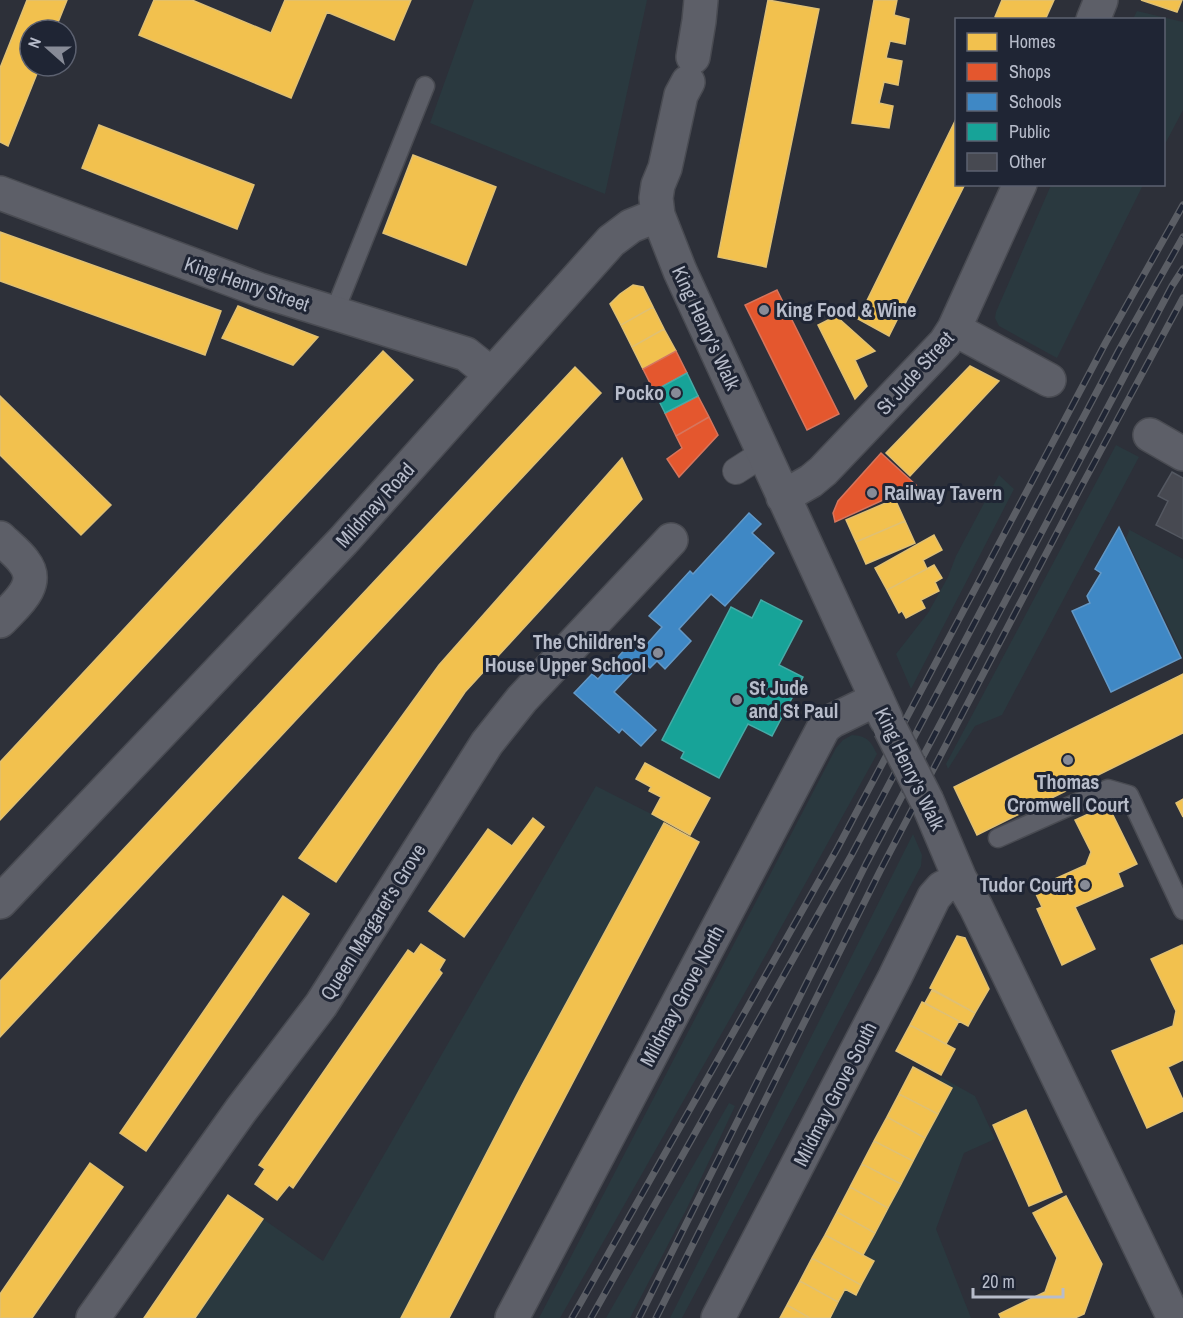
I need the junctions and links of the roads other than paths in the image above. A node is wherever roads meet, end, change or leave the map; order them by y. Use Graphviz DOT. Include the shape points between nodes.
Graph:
graph roads {
  1 [pos="701,0"];
  2 [pos="1101,0"];
  3 [pos="1094,18"];
  4 [pos="425,86"];
  5 [pos="1019,186"];
  6 [pos="0,193"];
  7 [pos="658,215"];
  8 [pos="334,313"];
  9 [pos="954,329"];
  10 [pos="491,374"];
  11 [pos="1049,380"];
  12 [pos="1149,435"];
  13 [pos="764,453"];
  14 [pos="1183,454"];
  15 [pos="736,471"];
  16 [pos="783,497"];
  17 [pos="0,538"];
  18 [pos="671,540"];
  19 [pos="0,621"];
  20 [pos="877,699"];
  21 [pos="998,838"];
  22 [pos="960,879"];
  23 [pos="0,902"];
  24 [pos="1183,910"];
  25 [pos="93,1318"];
  26 [pos="512,1318"];
  27 [pos="718,1318"];
  28 [pos="1174,1318"];
  1 -- 7 [label="street" via="690,70 658,184"];
  2 -- 3 [label="street"];
  4 -- 8 [label="lane"];
  5 -- 9 [label="street, St Jude Street"];
  6 -- 8 [label="street, King Henry Street" via="218,275"];
  7 -- 10 [label="street, Mildmay Road" via="631,226 611,241"];
  7 -- 13 [label="street, King Henry's Walk"];
  8 -- 10 [label="street, King Henry Street" via="466,354"];
  9 -- 11 [label="street"];
  9 -- 16 [label="street, St Jude Street" via="918,373 823,471"];
  10 -- 23 [label="street, Mildmay Road" via="343,541"];
  12 -- 14 [label="street"];
  13 -- 15 [label="street"];
  13 -- 16 [label="street, King Henry's Walk"];
  16 -- 20 [label="street, King Henry's Walk"];
  17 -- 19 [label="street" via="24,562 30,584"];
  18 -- 25 [label="street, Queen Margaret's Grove" via="522,699 487,743 321,1005 240,1110"];
  20 -- 22 [label="street, King Henry's Walk, bridge"];
  20 -- 26 [label="street, Mildmay Grove North" via="824,727"];
  21 -- 24 [label="lane" via="1108,789 1129,795"];
  22 -- 27 [label="street, Mildmay Grove South" via="934,897"];
  22 -- 28 [label="street, King Henry's Walk"];
}
